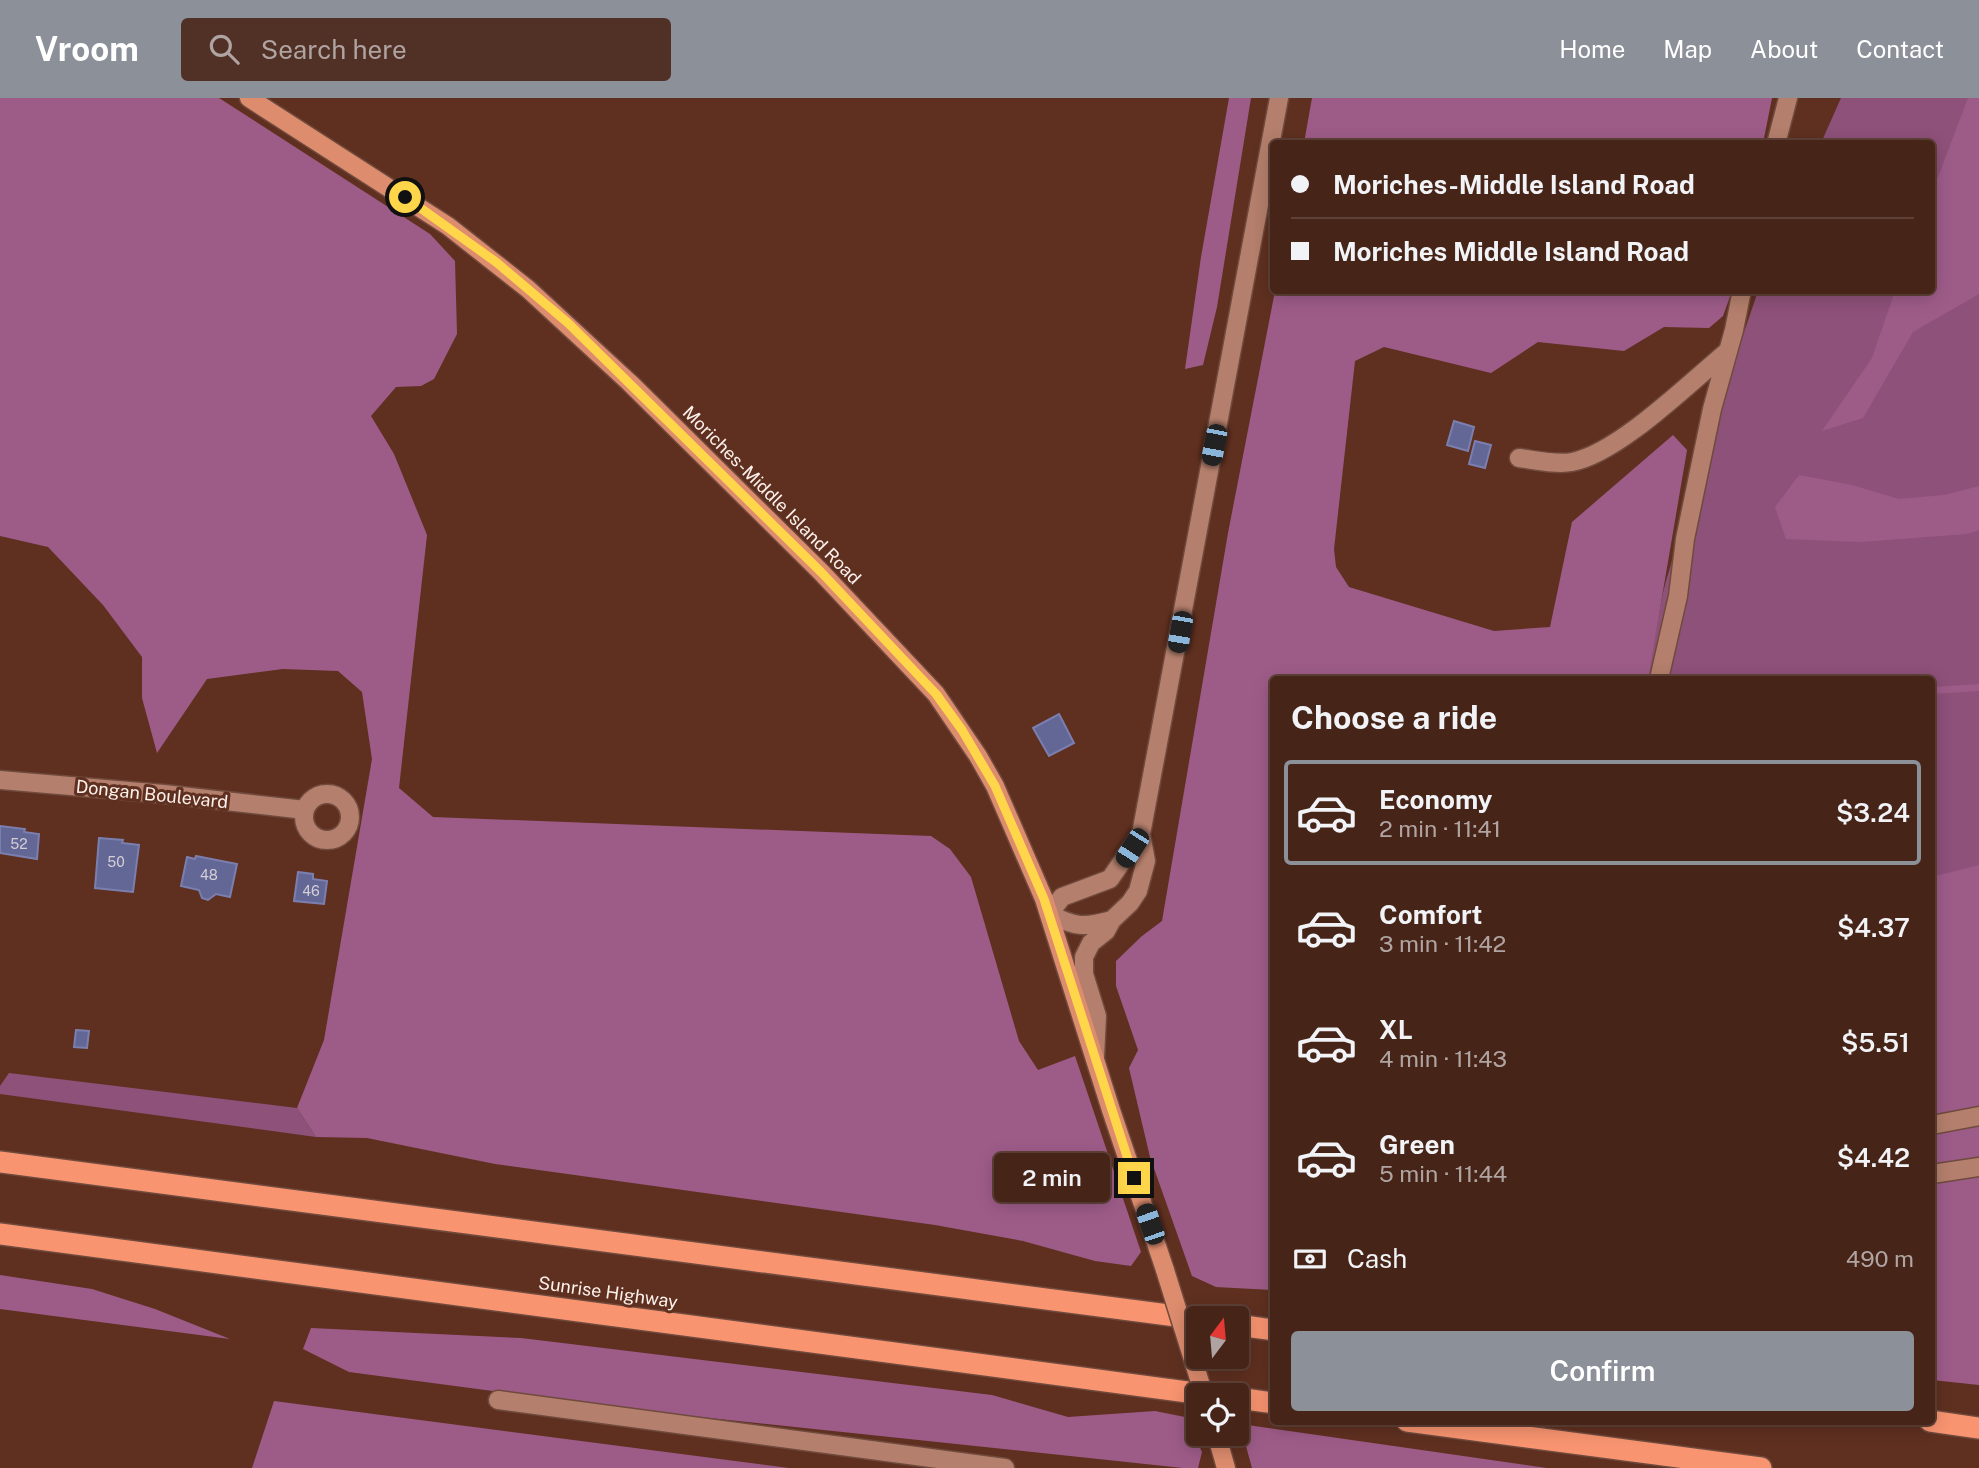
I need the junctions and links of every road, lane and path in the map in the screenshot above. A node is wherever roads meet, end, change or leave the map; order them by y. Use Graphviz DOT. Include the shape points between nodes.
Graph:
graph roads {
  1 [pos="248,98"];
  2 [pos="1279,98"];
  3 [pos="1788,98"];
  4 [pos="1271,140"];
  5 [pos="1777,140"];
  6 [pos="1270,146"];
  7 [pos="1741,294"];
  8 [pos="1728,351"];
  9 [pos="1519,458"];
  10 [pos="1660,676"];
  11 [pos="0,780"];
  12 [pos="305,810"];
  13 [pos="1141,834"];
  14 [pos="1049,914"];
  15 [pos="1112,920"];
  16 [pos="1095,1060"];
  17 [pos="1979,1116"];
  18 [pos="1935,1124"];
  19 [pos="0,1162"];
  20 [pos="1979,1167"];
  21 [pos="1935,1174"];
  22 [pos="0,1234"];
  23 [pos="1186,1317"];
  24 [pos="1250,1327"];
  25 [pos="1270,1329"];
  26 [pos="1200,1383"];
  27 [pos="1186,1392"];
  28 [pos="498,1400"];
  29 [pos="1249,1400"];
  30 [pos="1270,1402"];
  31 [pos="1935,1422"];
  32 [pos="1438,1425"];
  33 [pos="1979,1428"];
  34 [pos="1005,1468"];
  35 [pos="1760,1468"];
  1 -- 14 [label="main road, Moriches-Middle Island Road" via="437,219 507,271 568,323 837,589 936,694 962,730 995,786"];
  2 -- 4 [label="street"];
  3 -- 5 [label="street"];
  6 -- 13 [label="street"];
  7 -- 8 [label="street"];
  8 -- 9 [label="street" via="1602,452 1570,463"];
  8 -- 10 [label="street" via="1712,409"];
  11 -- 12 [label="street, Dongan Boulevard"];
  13 -- 14 [label="street" via="1110,879 1062,897"];
  13 -- 15 [label="street" via="1146,861 1138,891"];
  14 -- 15 [label="street" via="1086,927"];
  14 -- 16 [label="main road, Moriches-Middle Island Road"];
  15 -- 16 [label="street" via="1084,957 1084,974 1097,1016"];
  16 -- 26 [label="main road, Moriches-Middle Island Road, bridge"];
  17 -- 18 [label="street"];
  19 -- 23 [label="highway"];
  20 -- 21 [label="street"];
  22 -- 27 [label="highway, Sunrise Highway"];
  24 -- 25 [label="highway"];
  28 -- 34 [label="street"];
  29 -- 30 [label="highway"];
  31 -- 33 [label="highway"];
  32 -- 35 [label="highway"];
}
